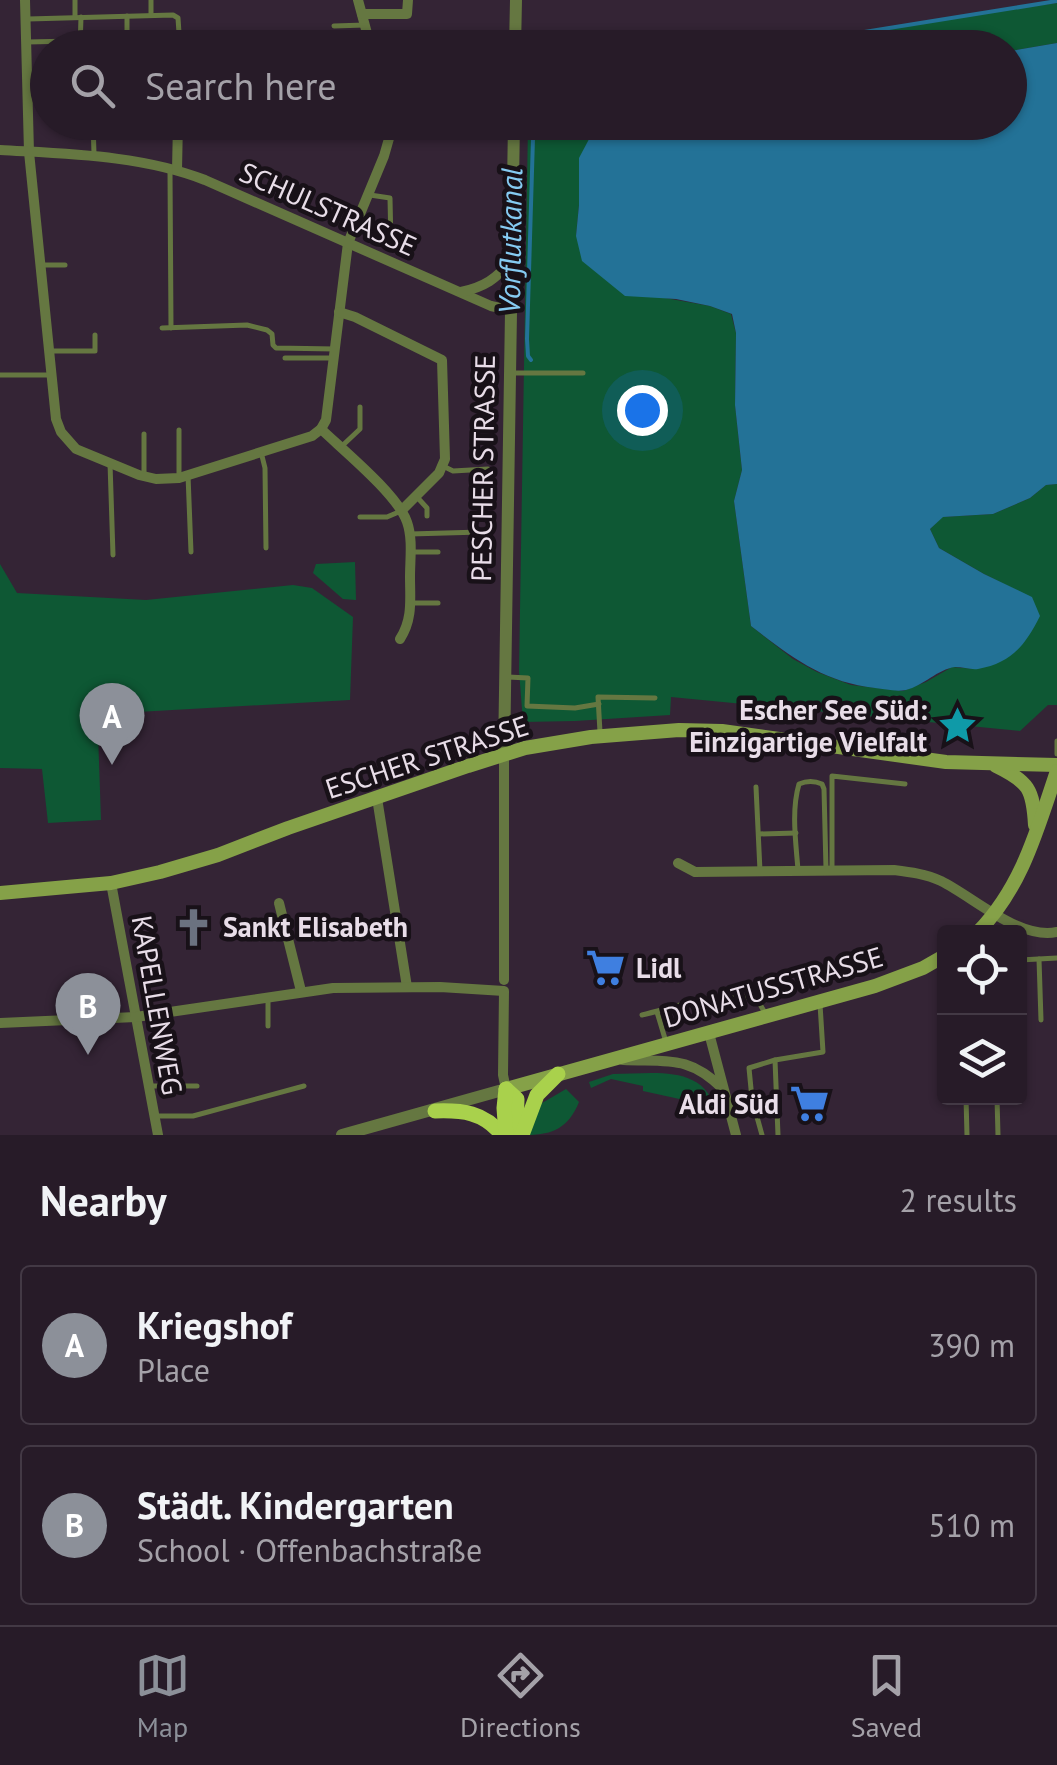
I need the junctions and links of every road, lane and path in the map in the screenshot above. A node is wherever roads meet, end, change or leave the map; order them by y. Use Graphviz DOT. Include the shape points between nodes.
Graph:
graph roads {
  1 [pos="25,0"];
  2 [pos="75,0"];
  3 [pos="151,0"];
  4 [pos="358,0"];
  5 [pos="388,0"];
  6 [pos="408,0"];
  7 [pos="516,0"];
  8 [pos="388,14"];
  9 [pos="151,15"];
  10 [pos="126,16"];
  11 [pos="78,17"];
  12 [pos="25,19"];
  13 [pos="363,20"];
  14 [pos="334,26"];
  15 [pos="79,30"];
  16 [pos="126,30"];
  17 [pos="179,30"];
  18 [pos="366,30"];
  19 [pos="515,30"];
  20 [pos="26,42"];
  21 [pos="30,42"];
  22 [pos="94,140"];
  23 [pos="176,140"];
  24 [pos="389,140"];
  25 [pos="514,140"];
  26 [pos="0,150"];
  27 [pos="28,152"];
  28 [pos="94,158"];
  29 [pos="173,169"];
  30 [pos="368,195"];
  31 [pos="348,243"];
  32 [pos="391,245"];
  33 [pos="511,260"];
  34 [pos="39,264"];
  35 [pos="65,265"];
  36 [pos="460,292"];
  37 [pos="510,310"];
  38 [pos="340,312"];
  39 [pos="162,328"];
  40 [pos="171,328"];
  41 [pos="95,334"];
  42 [pos="48,351"];
  43 [pos="334,353"];
  44 [pos="285,358"];
  45 [pos="510,373"];
  46 [pos="50,374"];
  47 [pos="583,374"];
  48 [pos="0,375"];
  49 [pos="360,407"];
  50 [pos="320,429"];
  51 [pos="180,430"];
  52 [pos="144,434"];
  53 [pos="340,448"];
  54 [pos="261,452"];
  55 [pos="110,463"];
  56 [pos="443,466"];
  57 [pos="488,469"];
  58 [pos="144,476"];
  59 [pos="183,477"];
  60 [pos="416,496"];
  61 [pos="402,510"];
  62 [pos="427,516"];
  63 [pos="360,517"];
  64 [pos="480,532"];
  65 [pos="410,534"];
  66 [pos="266,548"];
  67 [pos="191,552"];
  68 [pos="410,552"];
  69 [pos="438,552"];
  70 [pos="113,556"];
  71 [pos="438,603"];
  72 [pos="410,604"];
  73 [pos="400,638"];
  74 [pos="504,677"];
  75 [pos="655,698"];
  76 [pos="599,704"];
  77 [pos="600,736"];
  78 [pos="1057,741"];
  79 [pos="504,754"];
  80 [pos="1057,754"];
  81 [pos="990,763"];
  82 [pos="1057,768"];
  83 [pos="905,784"];
  84 [pos="756,787"];
  85 [pos="377,798"];
  86 [pos="1036,831"];
  87 [pos="796,832"];
  88 [pos="758,834"];
  89 [pos="678,863"];
  90 [pos="798,870"];
  91 [pos="829,870"];
  92 [pos="760,871"];
  93 [pos="112,883"];
  94 [pos="0,893"];
  95 [pos="279,903"];
  96 [pos="996,914"];
  97 [pos="985,925"];
  98 [pos="1057,932"];
  99 [pos="1057,958"];
  100 [pos="1039,959"];
  101 [pos="937,960"];
  102 [pos="1027,960"];
  103 [pos="504,985"];
  104 [pos="408,986"];
  105 [pos="301,991"];
  106 [pos="268,996"];
  107 [pos="820,1001"];
  108 [pos="658,1012"];
  109 [pos="642,1015"];
  110 [pos="766,1016"];
  111 [pos="136,1017"];
  112 [pos="1041,1020"];
  113 [pos="0,1023"];
  114 [pos="268,1026"];
  115 [pos="710,1033"];
  116 [pos="667,1044"];
  117 [pos="613,1059"];
  118 [pos="775,1060"];
  119 [pos="558,1074"];
  120 [pos="149,1086"];
  121 [pos="196,1086"];
  122 [pos="304,1086"];
  123 [pos="506,1089"];
  124 [pos="723,1090"];
  125 [pos="966,1105"];
  126 [pos="997,1105"];
  127 [pos="434,1110"];
  128 [pos="154,1116"];
  129 [pos="158,1135"];
  130 [pos="342,1135"];
  131 [pos="504,1135"];
  132 [pos="519,1135"];
  133 [pos="736,1135"];
  134 [pos="762,1135"];
  135 [pos="778,1135"];
  136 [pos="968,1135"];
  137 [pos="998,1135"];
  1 -- 12 [label="street"];
  2 -- 11 [label="lane"];
  3 -- 9 [label="lane"];
  4 -- 13 [label="street"];
  5 -- 8 [label="lane"];
  6 -- 8 [label="street" via="407,14"];
  7 -- 19 [label="street"];
  8 -- 13 [label="street"];
  9 -- 10 [label="lane"];
  9 -- 17 [label="lane" via="173,15"];
  10 -- 11 [label="lane"];
  10 -- 16 [label="lane"];
  11 -- 12 [label="lane"];
  11 -- 15 [label="lane"];
  12 -- 20 [label="street"];
  13 -- 14 [label="lane"];
  13 -- 18 [label="street"];
  20 -- 21 [label="lane"];
  20 -- 27 [label="street"];
  22 -- 28 [label="lane"];
  23 -- 29 [label="street"];
  24 -- 30 [label="street"];
  25 -- 33 [label="street, PESCHER STRASSE"];
  26 -- 27 [label="street, SCHULSTRASSE"];
  27 -- 28 [label="street, SCHULSTRASSE"];
  27 -- 34 [label="street"];
  28 -- 29 [label="street, SCHULSTRASSE"];
  29 -- 31 [label="street, SCHULSTRASSE"];
  29 -- 40 [label="lane"];
  30 -- 31 [label="street"];
  30 -- 32 [label="lane" via="390,198"];
  31 -- 36 [label="street, SCHULSTRASSE"];
  31 -- 38 [label="street"];
  33 -- 36 [label="street" via="498,277"];
  33 -- 37 [label="street, PESCHER STRASSE"];
  34 -- 35 [label="lane"];
  34 -- 42 [label="street"];
  36 -- 37 [label="street, SCHULSTRASSE"];
  37 -- 45 [label="street, PESCHER STRASSE"];
  38 -- 43 [label="street"];
  38 -- 56 [label="street" via="442,360"];
  39 -- 40 [label="lane"];
  40 -- 43 [label="lane" via="246,325 272,334 276,348"];
  41 -- 42 [label="lane" via="95,350"];
  42 -- 46 [label="street"];
  43 -- 44 [label="lane"];
  43 -- 50 [label="street"];
  45 -- 47 [label="lane"];
  45 -- 74 [label="street, PESCHER STRASSE"];
  46 -- 48 [label="lane"];
  46 -- 55 [label="street" via="60,432 76,449"];
  49 -- 53 [label="lane" via="360,428"];
  50 -- 53 [label="street"];
  50 -- 54 [label="street"];
  51 -- 59 [label="lane"];
  52 -- 58 [label="lane"];
  53 -- 61 [label="street"];
  54 -- 59 [label="street"];
  54 -- 66 [label="lane"];
  55 -- 58 [label="street"];
  55 -- 70 [label="lane"];
  56 -- 57 [label="lane"];
  56 -- 60 [label="street"];
  58 -- 59 [label="street"];
  59 -- 67 [label="lane"];
  60 -- 61 [label="street"];
  60 -- 62 [label="lane"];
  61 -- 63 [label="lane"];
  61 -- 65 [label="street"];
  64 -- 65 [label="lane"];
  65 -- 68 [label="street"];
  68 -- 69 [label="lane"];
  68 -- 72 [label="street"];
  71 -- 72 [label="lane"];
  72 -- 73 [label="street"];
  74 -- 76 [label="lane" via="528,678 527,706"];
  74 -- 79 [label="street, PESCHER STRASSE"];
  75 -- 76 [label="lane" via="598,697"];
  76 -- 77 [label="lane"];
  77 -- 79 [label="main road, ESCHER STRASSE"];
  77 -- 81 [label="main road, ESCHER STRASSE" via="722,731"];
  78 -- 80 [label="lane"];
  79 -- 85 [label="main road, ESCHER STRASSE"];
  79 -- 103 [label="street"];
  81 -- 82 [label="main road, ESCHER STRASSE"];
  81 -- 86 [label="main road" via="1030,791"];
  82 -- 86 [label="main road"];
  83 -- 91 [label="lane" via="832,776"];
  84 -- 88 [label="lane"];
  85 -- 93 [label="main road, ESCHER STRASSE" via="218,855"];
  85 -- 104 [label="street"];
  86 -- 96 [label="main road"];
  87 -- 88 [label="lane"];
  87 -- 90 [label="lane"];
  87 -- 91 [label="lane" via="798,784 822,784"];
  88 -- 92 [label="lane"];
  89 -- 92 [label="street" via="695,872"];
  90 -- 91 [label="street"];
  90 -- 92 [label="street"];
  91 -- 96 [label="street" via="917,873"];
  93 -- 94 [label="main road, ESCHER STRASSE"];
  93 -- 111 [label="street, KAPELLENWEG"];
  95 -- 105 [label="street"];
  96 -- 97 [label="main road"];
  96 -- 98 [label="street" via="1032,932"];
  99 -- 100 [label="lane"];
  100 -- 102 [label="lane"];
  100 -- 112 [label="lane"];
  101 -- 107 [label="main road, DONATUSSTRASSE"];
  103 -- 104 [label="street"];
  103 -- 123 [label="street"];
  104 -- 105 [label="street"];
  105 -- 106 [label="street"];
  106 -- 111 [label="street"];
  106 -- 114 [label="lane"];
  107 -- 110 [label="main road, DONATUSSTRASSE"];
  107 -- 118 [label="lane" via="822,1052"];
  108 -- 109 [label="lane"];
  108 -- 110 [label="lane" via="740,995 757,999"];
  108 -- 116 [label="lane"];
  110 -- 115 [label="main road, DONATUSSTRASSE"];
  111 -- 113 [label="street"];
  111 -- 120 [label="street, KAPELLENWEG"];
  115 -- 116 [label="main road, DONATUSSTRASSE"];
  115 -- 124 [label="street"];
  116 -- 117 [label="main road, DONATUSSTRASSE"];
  117 -- 119 [label="main road, DONATUSSTRASSE"];
  117 -- 124 [label="street, DONATUSSTRASSE" via="695,1066"];
  118 -- 134 [label="lane" via="749,1068"];
  118 -- 135 [label="lane"];
  119 -- 123 [label="main road, DONATUSSTRASSE"];
  119 -- 132 [label="highway" via="537,1095"];
  120 -- 121 [label="lane"];
  120 -- 128 [label="street, KAPELLENWEG"];
  122 -- 128 [label="lane" via="193,1116"];
  123 -- 127 [label="street, DONATUSSTRASSE"];
  123 -- 131 [label="highway"];
  123 -- 132 [label="highway" via="517,1099"];
  124 -- 133 [label="street"];
  125 -- 136 [label="lane"];
  126 -- 137 [label="lane"];
  127 -- 130 [label="street, DONATUSSTRASSE"];
  127 -- 131 [label="highway" via="472,1112"];
  128 -- 129 [label="street, KAPELLENWEG"];
}
